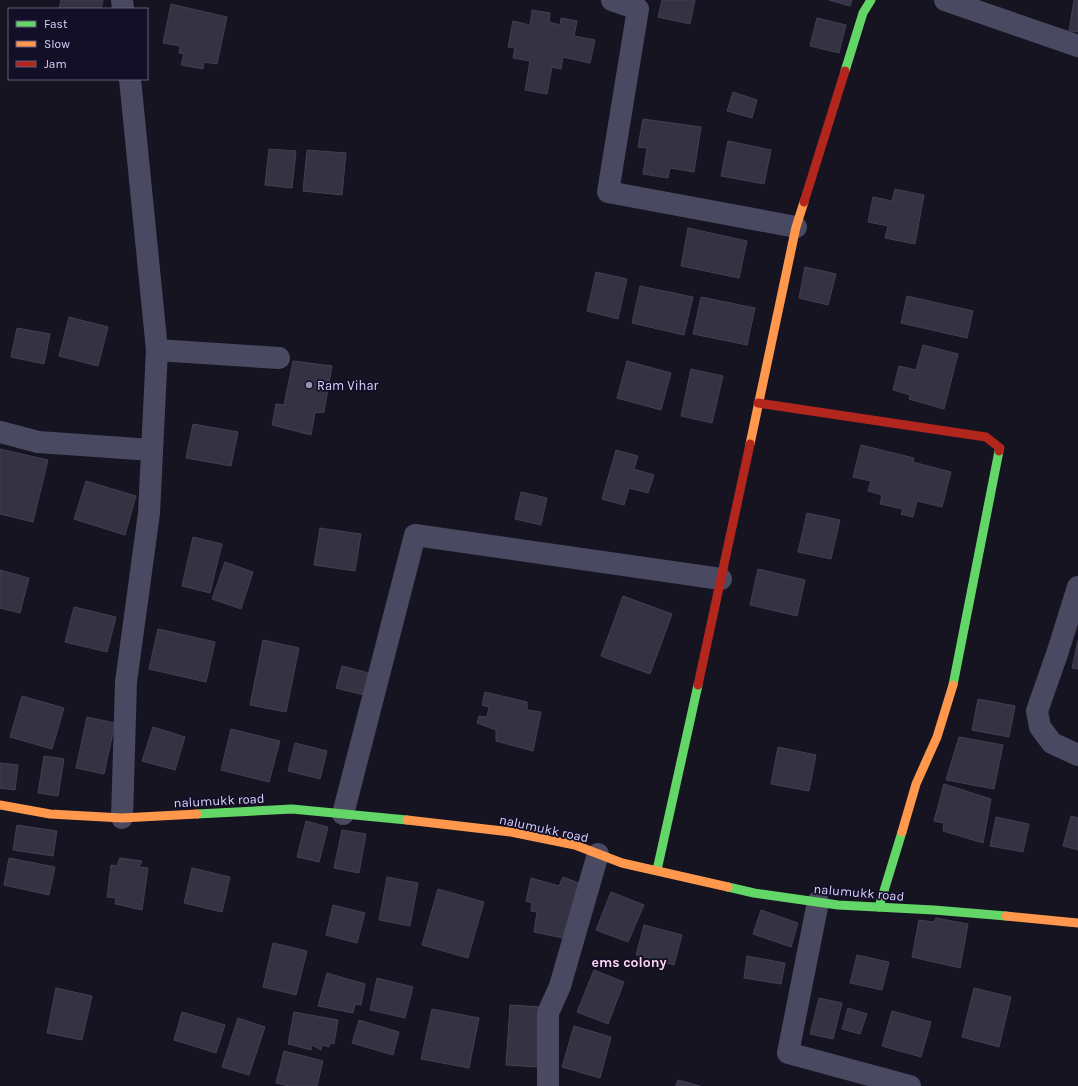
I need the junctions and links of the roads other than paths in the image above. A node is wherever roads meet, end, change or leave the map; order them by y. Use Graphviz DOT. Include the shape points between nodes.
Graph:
graph roads {
  1 [pos="612,0"];
  2 [pos="871,0"];
  3 [pos="945,0"];
  4 [pos="1078,46"];
  5 [pos="130,80"];
  6 [pos="796,227"];
  7 [pos="156,350"];
  8 [pos="279,358"];
  9 [pos="758,403"];
  10 [pos="0,432"];
  11 [pos="152,450"];
  12 [pos="721,579"];
  13 [pos="1078,587"];
  14 [pos="1078,755"];
  15 [pos="0,804"];
  16 [pos="343,814"];
  17 [pos="122,818"];
  18 [pos="598,854"];
  19 [pos="657,870"];
  20 [pos="818,902"];
  21 [pos="879,907"];
  22 [pos="1078,923"];
  23 [pos="548,1086"];
  24 [pos="910,1086"];
  1 -- 6 [label="street" via="638,9 608,192"];
  2 -- 6 [label="street" via="863,13"];
  3 -- 4 [label="street"];
  5 -- 7 [label="street"];
  6 -- 9 [label="street"];
  7 -- 8 [label="street"];
  7 -- 11 [label="street"];
  9 -- 12 [label="street"];
  9 -- 21 [label="street" via="986,437 1000,448 954,687 937,737 916,784"];
  10 -- 11 [label="street" via="38,442"];
  11 -- 17 [label="street" via="149,513 126,682"];
  12 -- 16 [label="street" via="415,534"];
  12 -- 19 [label="street"];
  13 -- 14 [label="street" via="1037,711 1040,727 1052,743"];
  15 -- 17 [label="street, nalumukk road" via="50,814"];
  16 -- 17 [label="street, nalumukk road" via="292,809"];
  16 -- 18 [label="street, nalumukk road" via="511,832 575,845"];
  18 -- 19 [label="street, nalumukk road" via="622,863"];
  18 -- 23 [label="street" via="560,986 548,1013"];
  19 -- 20 [label="street, nalumukk road" via="754,893"];
  20 -- 21 [label="street, nalumukk road"];
  20 -- 24 [label="street" via="788,1053"];
  21 -- 22 [label="street, nalumukk road" via="992,914"];
}
